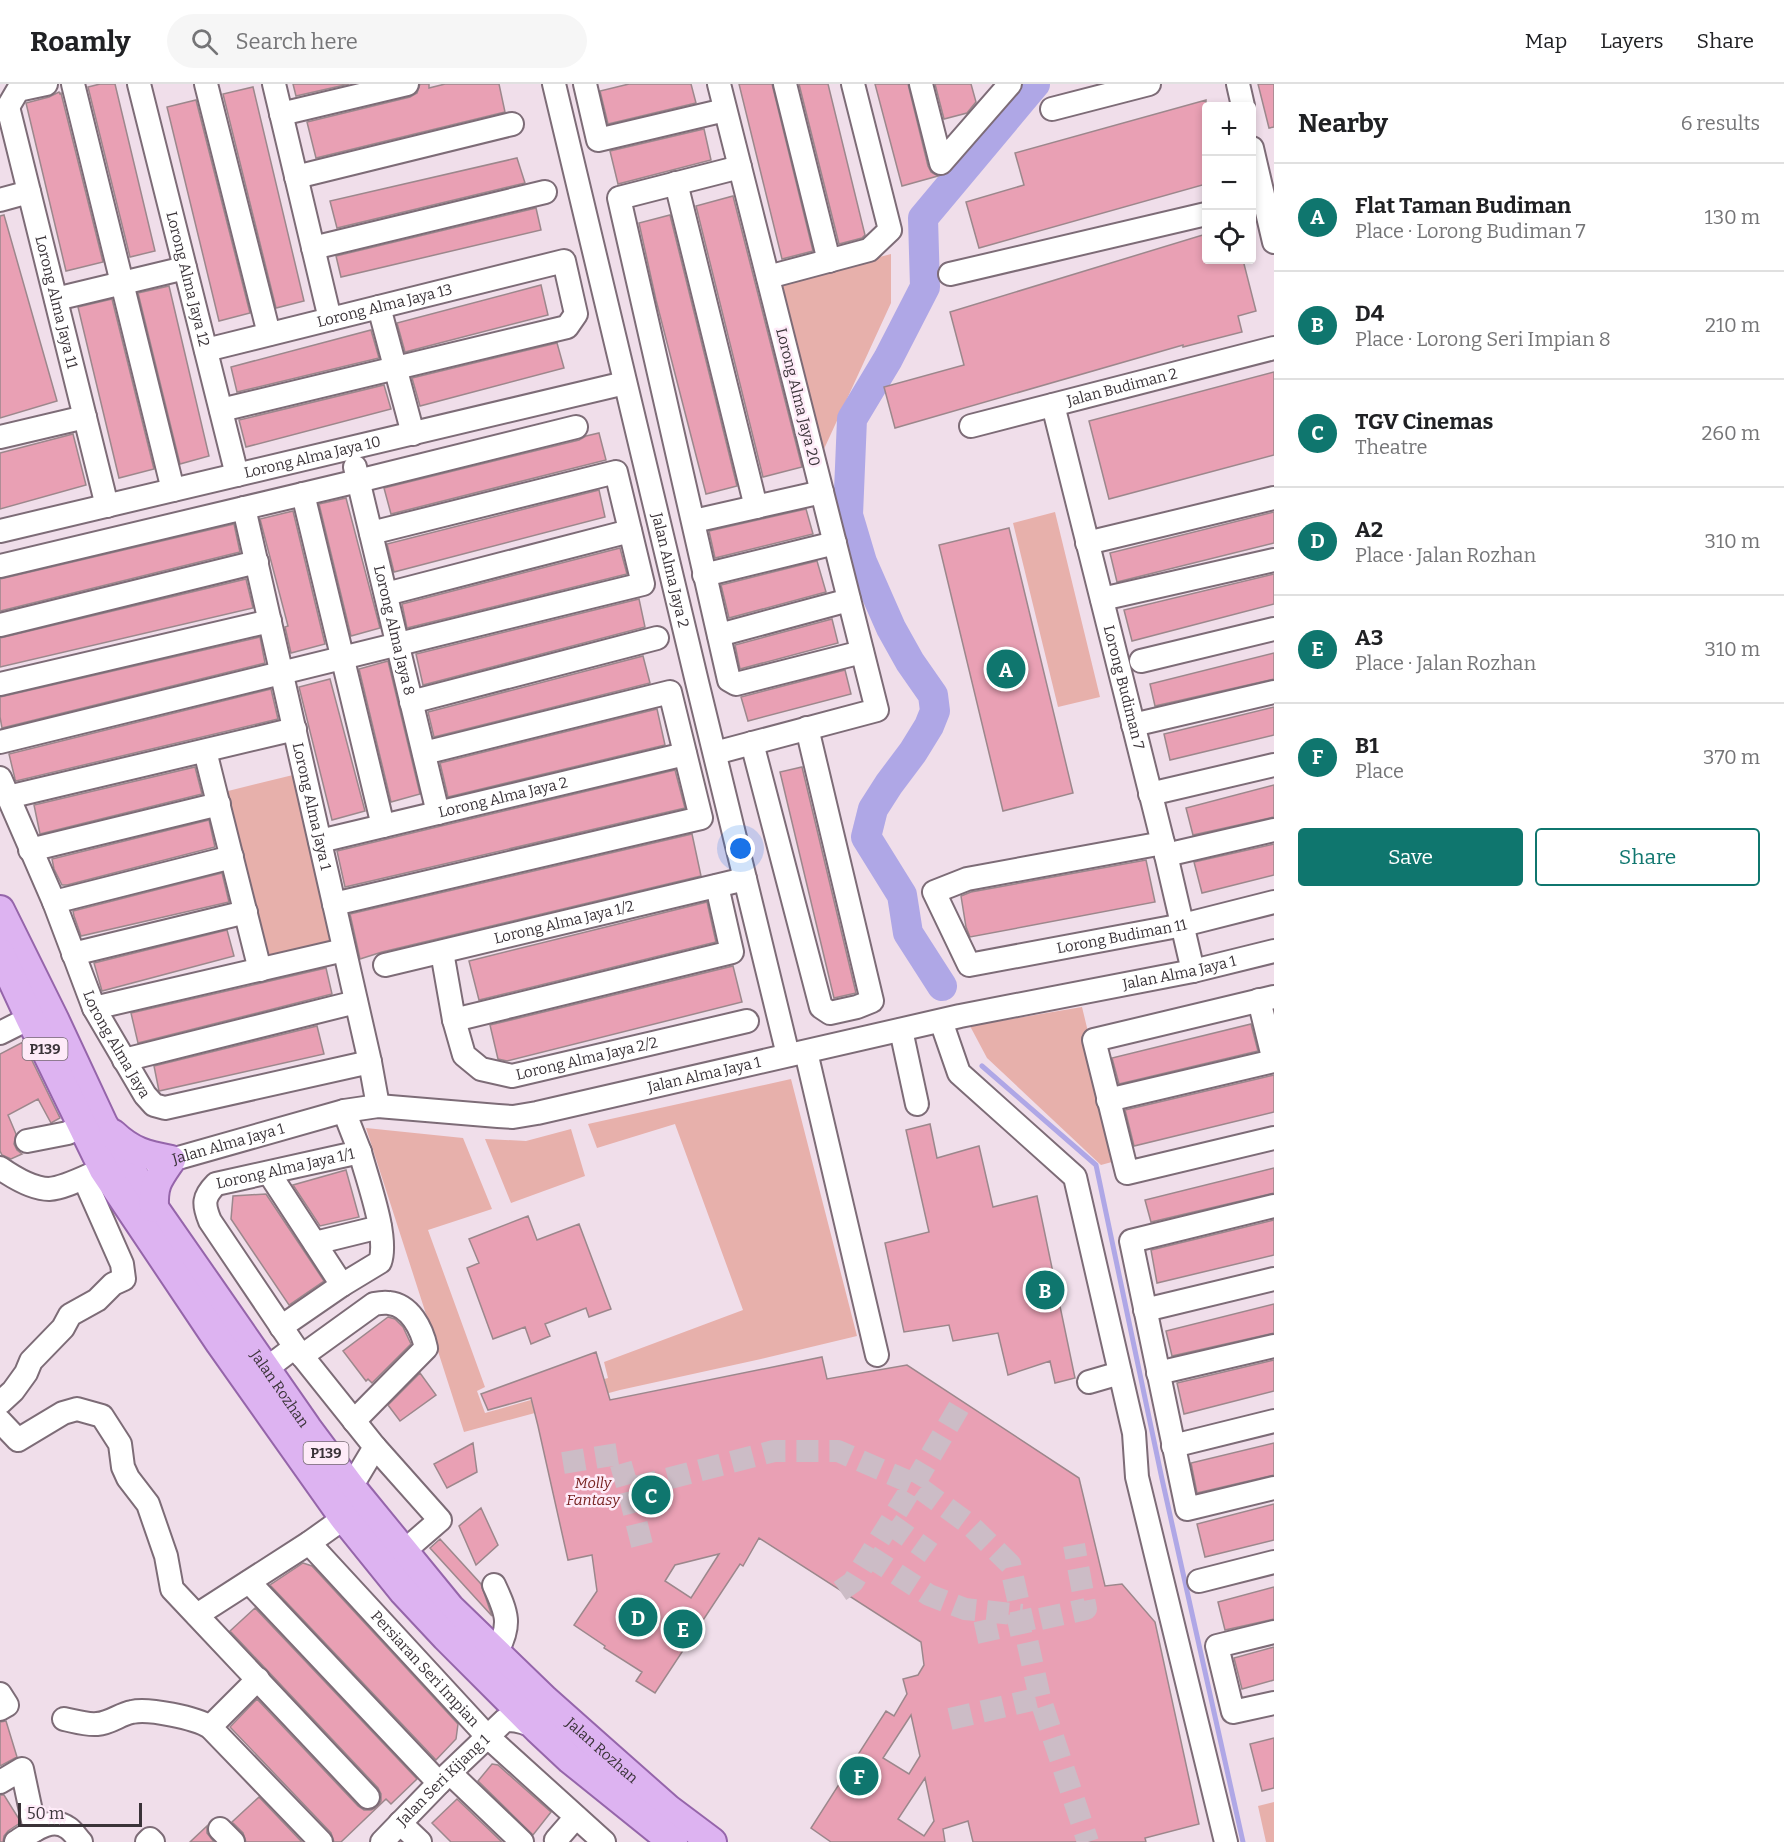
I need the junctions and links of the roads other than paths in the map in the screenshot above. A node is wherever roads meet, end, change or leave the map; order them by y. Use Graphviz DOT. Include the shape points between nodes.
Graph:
graph roads {
  1 [pos="46,84"];
  2 [pos="73,84"];
  3 [pos="139,84"];
  4 [pos="206,84"];
  5 [pos="274,84"];
  6 [pos="406,84"];
  7 [pos="554,84"];
  8 [pos="719,84"];
  9 [pos="785,84"];
  10 [pos="853,84"];
  11 [pos="921,84"];
  12 [pos="1010,84"];
  13 [pos="1149,84"];
  14 [pos="1238,84"];
  15 [pos="590,85"];
  16 [pos="988,94"];
  17 [pos="1242,102"];
  18 [pos="4,108"];
  19 [pos="1052,108"];
  20 [pos="725,110"];
  21 [pos="281,114"];
  22 [pos="512,124"];
  23 [pos="1253,156"];
  24 [pos="740,167"];
  25 [pos="296,177"];
  26 [pos="676,183"];
  27 [pos="29,192"];
  28 [pos="545,192"];
  29 [pos="0,200"];
  30 [pos="1263,201"];
  31 [pos="1202,215"];
  32 [pos="1274,242"];
  33 [pos="313,248"];
  34 [pos="830,261"];
  35 [pos="185,268"];
  36 [pos="950,274"];
  37 [pos="768,277"];
  38 [pos="122,283"];
  39 [pos="56,299"];
  40 [pos="379,307"];
  41 [pos="330,319"];
  42 [pos="269,334"];
  43 [pos="1274,348"];
  44 [pos="206,350"];
  45 [pos="395,368"];
  46 [pos="625,383"];
  47 [pos="1053,405"];
  48 [pos="221,410"];
  49 [pos="85,417"];
  50 [pos="971,426"];
  51 [pos="576,427"];
  52 [pos="412,434"];
  53 [pos="0,437"];
  54 [pos="351,448"];
  55 [pos="237,475"];
  56 [pos="358,481"];
  57 [pos="172,490"];
  58 [pos="822,492"];
  59 [pos="303,494"];
  60 [pos="1274,498"];
  61 [pos="107,506"];
  62 [pos="756,507"];
  63 [pos="244,508"];
  64 [pos="694,521"];
  65 [pos="0,531"];
  66 [pos="630,531"];
  67 [pos="371,533"];
  68 [pos="835,543"];
  69 [pos="1088,543"];
  70 [pos="1274,560"];
  71 [pos="257,562"];
  72 [pos="0,566"];
  73 [pos="704,575"];
  74 [pos="386,594"];
  75 [pos="849,600"];
  76 [pos="1102,600"];
  77 [pos="270,621"];
  78 [pos="0,624"];
  79 [pos="1274,629"];
  80 [pos="719,635"];
  81 [pos="657,638"];
  82 [pos="398,644"];
  83 [pos="862,652"];
  84 [pos="342,658"];
  85 [pos="1141,661"];
  86 [pos="282,672"];
  87 [pos="0,684"];
  88 [pos="1274,692"];
  89 [pos="411,702"];
  90 [pos="1133,725"];
  91 [pos="807,728"];
  92 [pos="294,729"];
  93 [pos="0,741"];
  94 [pos="752,743"];
  95 [pos="206,751"];
  96 [pos="424,753"];
  97 [pos="715,753"];
  98 [pos="685,754"];
  99 [pos="1274,765"];
  100 [pos="4,787"];
  101 [pos="1150,794"];
  102 [pos="219,804"];
  103 [pos="438,813"];
  104 [pos="383,826"];
  105 [pos="1274,830"];
  106 [pos="320,841"];
  107 [pos="1164,849"];
  108 [pos="30,850"];
  109 [pos="232,857"];
  110 [pos="745,879"];
  111 [pos="717,886"];
  112 [pos="54,902"];
  113 [pos="1274,902"];
  114 [pos="334,904"];
  115 [pos="0,910"];
  116 [pos="246,912"];
  117 [pos="1183,925"];
  118 [pos="344,950"];
  119 [pos="1274,951"];
  120 [pos="442,952"];
  121 [pos="0,954"];
  122 [pos="73,954"];
  123 [pos="385,965"];
  124 [pos="260,970"];
  125 [pos="1193,970"];
  126 [pos="1267,998"];
  127 [pos="356,1002"];
  128 [pos="94,1008"];
  129 [pos="30,1018"];
  130 [pos="454,1020"];
  131 [pos="941,1021"];
  132 [pos="747,1022"];
  133 [pos="901,1030"];
  134 [pos="0,1033"];
  135 [pos="797,1054"];
  136 [pos="124,1060"];
  137 [pos="1274,1061"];
  138 [pos="370,1062"];
  139 [pos="1108,1100"];
  140 [pos="918,1104"];
  141 [pos="378,1106"];
  142 [pos="344,1111"];
  143 [pos="92,1130"];
  144 [pos="1274,1138"];
  145 [pos="27,1141"];
  146 [pos="360,1152"];
  147 [pos="171,1160"];
  148 [pos="133,1172"];
  149 [pos="95,1173"];
  150 [pos="269,1173"];
  151 [pos="9,1174"];
  152 [pos="1274,1206"];
  153 [pos="146,1215"];
  154 [pos="380,1227"];
  155 [pos="315,1243"];
  156 [pos="1274,1279"];
  157 [pos="342,1285"];
  158 [pos="1145,1310"];
  159 [pos="281,1327"];
  160 [pos="1274,1346"];
  161 [pos="298,1351"];
  162 [pos="877,1355"];
  163 [pos="266,1369"];
  164 [pos="1120,1373"];
  165 [pos="1158,1373"];
  166 [pos="1089,1382"];
  167 [pos="0,1403"];
  168 [pos="0,1421"];
  169 [pos="354,1421"];
  170 [pos="1274,1421"];
  171 [pos="1173,1446"];
  172 [pos="375,1447"];
  173 [pos="351,1487"];
  174 [pos="1274,1488"];
  175 [pos="344,1518"];
  176 [pos="309,1543"];
  177 [pos="403,1552"];
  178 [pos="1274,1562"];
  179 [pos="1198,1581"];
  180 [pos="249,1582"];
  181 [pos="494,1585"];
  182 [pos="197,1615"];
  183 [pos="1274,1632"];
  184 [pos="496,1653"];
  185 [pos="258,1679"];
  186 [pos="1274,1703"];
  187 [pos="504,1707"];
  188 [pos="64,1719"];
  189 [pos="210,1727"];
  190 [pos="487,1736"];
  191 [pos="445,1778"];
  192 [pos="0,1782"];
  193 [pos="368,1797"];
  194 [pos="576,1817"];
  195 [pos="400,1823"];
  196 [pos="74,1834"];
  197 [pos="26,1836"];
  198 [pos="147,1842"];
  199 [pos="153,1842"];
  200 [pos="321,1842"];
  201 [pos="382,1842"];
  202 [pos="420,1842"];
  203 [pos="522,1842"];
  204 [pos="557,1842"];
  205 [pos="604,1842"];
  206 [pos="673,1842"];
  207 [pos="712,1842"];
  208 [pos="1226,1842"];
  1 -- 18 [label="street" via="18,90"];
  2 -- 38 [label="street"];
  3 -- 35 [label="street, Lorong Alma Jaya 12"];
  4 -- 42 [label="street"];
  5 -- 21 [label="street"];
  6 -- 21 [label="street"];
  7 -- 46 [label="street, Jalan Alma Jaya 2"];
  8 -- 20 [label="street, Lorong Alma Jaya 20"];
  9 -- 34 [label="street"];
  10 -- 34 [label="street" via="890,230 869,250"];
  11 -- 16 [label="street" via="941,163"];
  12 -- 16 [label="street"];
  13 -- 19 [label="street"];
  14 -- 17 [label="street"];
  15 -- 20 [label="street" via="598,140"];
  18 -- 27 [label="street, Lorong Alma Jaya 11"];
  20 -- 24 [label="street, Lorong Alma Jaya 20"];
  21 -- 25 [label="street"];
  22 -- 25 [label="street"];
  23 -- 30 [label="street"];
  24 -- 26 [label="street"];
  24 -- 37 [label="street, Lorong Alma Jaya 20"];
  25 -- 33 [label="street"];
  26 -- 62 [label="street"];
  26 -- 64 [label="street" via="619,198"];
  27 -- 29 [label="street"];
  27 -- 39 [label="street, Lorong Alma Jaya 11"];
  28 -- 33 [label="street"];
  30 -- 32 [label="street"];
  31 -- 36 [label="street"];
  33 -- 41 [label="street"];
  34 -- 37 [label="street"];
  35 -- 38 [label="street"];
  35 -- 44 [label="street, Lorong Alma Jaya 12"];
  37 -- 58 [label="street, Lorong Alma Jaya 20"];
  38 -- 39 [label="street"];
  38 -- 57 [label="street"];
  39 -- 49 [label="street, Lorong Alma Jaya 11"];
  40 -- 41 [label="street, Lorong Alma Jaya 13"];
  40 -- 45 [label="street"];
  40 -- 45 [label="street, Lorong Alma Jaya 13" via="564,261 576,314 567,327"];
  41 -- 42 [label="street, Lorong Alma Jaya 13"];
  42 -- 44 [label="street, Lorong Alma Jaya 13"];
  43 -- 47 [label="street, Jalan Budiman 2"];
  44 -- 48 [label="street, Lorong Alma Jaya 12"];
  45 -- 48 [label="street"];
  45 -- 52 [label="street"];
  46 -- 52 [label="street, Lorong Alma Jaya 10"];
  46 -- 97 [label="street, Jalan Alma Jaya 2"];
  47 -- 50 [label="street, Jalan Budiman 2"];
  47 -- 69 [label="street, Lorong Budiman 7"];
  48 -- 55 [label="street, Lorong Alma Jaya 12"];
  49 -- 53 [label="street"];
  49 -- 61 [label="street, Lorong Alma Jaya 11"];
  51 -- 56 [label="street"];
  52 -- 54 [label="street, Lorong Alma Jaya 10"];
  54 -- 55 [label="street, Lorong Alma Jaya 10"];
  54 -- 56 [label="street, Lorong Alma Jaya 8"];
  55 -- 57 [label="street, Lorong Alma Jaya 10"];
  56 -- 59 [label="street"];
  56 -- 67 [label="street, Lorong Alma Jaya 8"];
  57 -- 61 [label="street, Lorong Alma Jaya 10"];
  58 -- 62 [label="street"];
  58 -- 68 [label="street, Lorong Alma Jaya 20"];
  59 -- 63 [label="street"];
  59 -- 84 [label="street"];
  60 -- 69 [label="street"];
  61 -- 65 [label="street, Lorong Alma Jaya 10"];
  62 -- 64 [label="street"];
  63 -- 71 [label="street, Lorong Alma Jaya 1"];
  63 -- 72 [label="street"];
  64 -- 73 [label="street"];
  66 -- 67 [label="street" via="616,472"];
  66 -- 74 [label="street"];
  66 -- 82 [label="street" via="643,584"];
  67 -- 74 [label="street, Lorong Alma Jaya 8"];
  68 -- 73 [label="street"];
  68 -- 75 [label="street, Lorong Alma Jaya 20"];
  69 -- 76 [label="street, Lorong Budiman 7"];
  70 -- 76 [label="street"];
  71 -- 77 [label="street, Lorong Alma Jaya 1"];
  71 -- 78 [label="street"];
  73 -- 80 [label="street"];
  74 -- 82 [label="street, Lorong Alma Jaya 8"];
  75 -- 80 [label="street"];
  75 -- 83 [label="street, Lorong Alma Jaya 20"];
  76 -- 90 [label="street, Lorong Budiman 7"];
  77 -- 86 [label="street, Lorong Alma Jaya 1"];
  77 -- 87 [label="street"];
  79 -- 85 [label="street"];
  80 -- 83 [label="street" via="729,680 736,684"];
  81 -- 89 [label="street"];
  82 -- 84 [label="street"];
  82 -- 89 [label="street, Lorong Alma Jaya 8"];
  83 -- 91 [label="street, Lorong Alma Jaya 20" via="877,710"];
  84 -- 86 [label="street"];
  84 -- 104 [label="street"];
  86 -- 92 [label="street, Lorong Alma Jaya 1"];
  86 -- 93 [label="street"];
  88 -- 90 [label="street"];
  89 -- 96 [label="street, Lorong Alma Jaya 8"];
  90 -- 101 [label="street, Lorong Budiman 7"];
  91 -- 94 [label="street"];
  91 -- 94 [label="street" via="872,1001 857,1007 830,1013 821,1007"];
  92 -- 95 [label="street"];
  92 -- 106 [label="street, Lorong Alma Jaya 1"];
  94 -- 97 [label="street"];
  95 -- 100 [label="street"];
  95 -- 102 [label="street"];
  96 -- 98 [label="street" via="670,692"];
  96 -- 103 [label="street, Lorong Alma Jaya 8"];
  97 -- 110 [label="street, Jalan Alma Jaya 2"];
  98 -- 103 [label="street, Lorong Alma Jaya 2"];
  98 -- 114 [label="street" via="700,818"];
  99 -- 101 [label="street"];
  100 -- 108 [label="street, Lorong Alma Jaya"];
  101 -- 107 [label="street, Lorong Budiman 7"];
  102 -- 108 [label="street"];
  102 -- 109 [label="street"];
  103 -- 104 [label="street, Lorong Alma Jaya 2"];
  104 -- 106 [label="street, Lorong Alma Jaya 2"];
  105 -- 107 [label="street"];
  106 -- 114 [label="street, Lorong Alma Jaya 1"];
  107 -- 117 [label="street, Lorong Budiman 7"];
  107 -- 117 [label="street, Lorong Budiman 11" via="967,879 934,892 969,965"];
  108 -- 112 [label="street, Lorong Alma Jaya"];
  109 -- 112 [label="street"];
  109 -- 116 [label="street"];
  110 -- 111 [label="street, Lorong Alma Jaya 1/2"];
  110 -- 135 [label="street, Jalan Alma Jaya 2"];
  111 -- 120 [label="street, Lorong Alma Jaya 1/2"];
  111 -- 130 [label="street" via="732,952"];
  112 -- 122 [label="street, Lorong Alma Jaya"];
  113 -- 117 [label="street, Lorong Budiman 11"];
  114 -- 118 [label="street, Lorong Alma Jaya 1"];
  115 -- 143 [label="main road, Jalan Rozhan / P139" via="54,1019"];
  116 -- 122 [label="street"];
  116 -- 124 [label="street"];
  117 -- 125 [label="street, Lorong Budiman 7"];
  118 -- 124 [label="street"];
  118 -- 127 [label="street, Lorong Alma Jaya 1"];
  119 -- 125 [label="street, Jalan Alma Jaya 1"];
  120 -- 123 [label="street, Lorong Alma Jaya 1/2"];
  120 -- 130 [label="street, Lorong Alma Jaya 2/2"];
  121 -- 129 [label="main road, Jalan Rozhan / P139"];
  122 -- 128 [label="street, Lorong Alma Jaya"];
  124 -- 128 [label="street"];
  125 -- 131 [label="street, Jalan Alma Jaya 1"];
  126 -- 137 [label="street"];
  126 -- 139 [label="street" via="1094,1040"];
  127 -- 136 [label="street"];
  127 -- 138 [label="street, Lorong Alma Jaya 1"];
  128 -- 136 [label="street, Lorong Alma Jaya"];
  129 -- 134 [label="street"];
  129 -- 143 [label="main road, Jalan Rozhan / P139"];
  130 -- 132 [label="street, Lorong Alma Jaya 2/2" via="464,1055 481,1070 512,1076"];
  131 -- 133 [label="street, Jalan Alma Jaya 1"];
  131 -- 164 [label="street" via="959,1073 1075,1177"];
  133 -- 135 [label="street, Jalan Alma Jaya 1"];
  133 -- 140 [label="street"];
  135 -- 141 [label="street, Jalan Alma Jaya 1" via="513,1117"];
  135 -- 162 [label="street, Jalan Alma Jaya 2"];
  136 -- 138 [label="street, Lorong Alma Jaya" via="145,1095 154,1105 165,1108"];
  137 -- 139 [label="street"];
  138 -- 141 [label="street, Lorong Alma Jaya 1"];
  139 -- 144 [label="street" via="1127,1173"];
  141 -- 142 [label="street, Jalan Alma Jaya 1"];
  142 -- 146 [label="street, Lorong Alma Jaya 1/1"];
  142 -- 147 [label="street, Jalan Alma Jaya 1"];
  143 -- 145 [label="street"];
  143 -- 147 [label="main road" via="146,1155"];
  143 -- 148 [label="main road, Jalan Rozhan / P139"];
  143 -- 149 [label="main road, Jalan Rozhan / P139"];
  146 -- 150 [label="street, Lorong Alma Jaya 1/1"];
  146 -- 154 [label="street"];
  147 -- 148 [label="street, Jalan Alma Jaya 1"];
  147 -- 153 [label="main road" via="157,1180"];
  148 -- 153 [label="main road" via="126,1194"];
  149 -- 151 [label="street" via="48,1189"];
  149 -- 153 [label="main road, Jalan Rozhan / P139"];
  149 -- 167 [label="street" via="87,1185 122,1264 124,1279 70,1315"];
  150 -- 155 [label="street"];
  150 -- 159 [label="street, Lorong Alma Jaya 1/1" via="216,1184 207,1193 204,1208"];
  152 -- 158 [label="street" via="1131,1241"];
  153 -- 163 [label="main road, Jalan Rozhan / P139"];
  153 -- 175 [label="main road, Jalan Rozhan / P139"];
  154 -- 155 [label="street"];
  154 -- 157 [label="street" via="380,1262"];
  155 -- 157 [label="street"];
  156 -- 158 [label="street"];
  157 -- 159 [label="street"];
  158 -- 165 [label="street"];
  159 -- 161 [label="street, Lorong Alma Jaya 1/1"];
  160 -- 165 [label="street"];
  161 -- 163 [label="street"];
  161 -- 169 [label="street, Lorong Alma Jaya 1/1"];
  161 -- 169 [label="street" via="374,1304 388,1302 401,1306 413,1318 426,1348"];
  163 -- 173 [label="main road, Jalan Rozhan / P139"];
  164 -- 166 [label="street"];
  164 -- 208 [label="street" via="1134,1433 1137,1477"];
  165 -- 171 [label="street"];
  168 -- 182 [label="street" via="18,1440 63,1413 77,1410 102,1416 120,1444 128,1478 148,1504 166,1556 172,1589"];
  169 -- 172 [label="street, Lorong Alma Jaya 1/1"];
  170 -- 171 [label="street"];
  171 -- 174 [label="street" via="1186,1509"];
  172 -- 173 [label="street"];
  172 -- 177 [label="street, Lorong Alma Jaya 1/1" via="440,1520"];
  173 -- 177 [label="main road, Jalan Rozhan / P139"];
  175 -- 176 [label="street"];
  175 -- 187 [label="main road, Jalan Rozhan / P139"];
  176 -- 180 [label="street"];
  176 -- 190 [label="street, Persiaran Seri Impian"];
  177 -- 184 [label="main road, Jalan Rozhan / P139" via="450,1608"];
  178 -- 179 [label="street"];
  180 -- 182 [label="street"];
  180 -- 191 [label="street"];
  181 -- 184 [label="street" via="507,1620 505,1638"];
  182 -- 185 [label="street"];
  183 -- 186 [label="street" via="1217,1646 1233,1712"];
  184 -- 207 [label="main road, Jalan Rozhan / P139" via="668,1809"];
  185 -- 189 [label="street"];
  185 -- 193 [label="street"];
  187 -- 190 [label="street, Jalan Seri Kijang 1"];
  187 -- 206 [label="main road, Jalan Rozhan / P139" via="538,1729"];
  188 -- 189 [label="street" via="95,1725 131,1712 151,1712 201,1721"];
  189 -- 200 [label="street"];
  190 -- 191 [label="street, Jalan Seri Kijang 1"];
  190 -- 194 [label="street, Persiaran Seri Impian"];
  191 -- 195 [label="street, Jalan Seri Kijang 1"];
  191 -- 203 [label="street"];
  192 -- 197 [label="street" via="22,1769"];
  194 -- 204 [label="street"];
  194 -- 205 [label="street, Persiaran Seri Impian"];
  195 -- 201 [label="street, Jalan Seri Kijang 1"];
  195 -- 202 [label="street"];
  196 -- 197 [label="street" via="51,1823"];
  198 -- 199 [label="street"];
}
